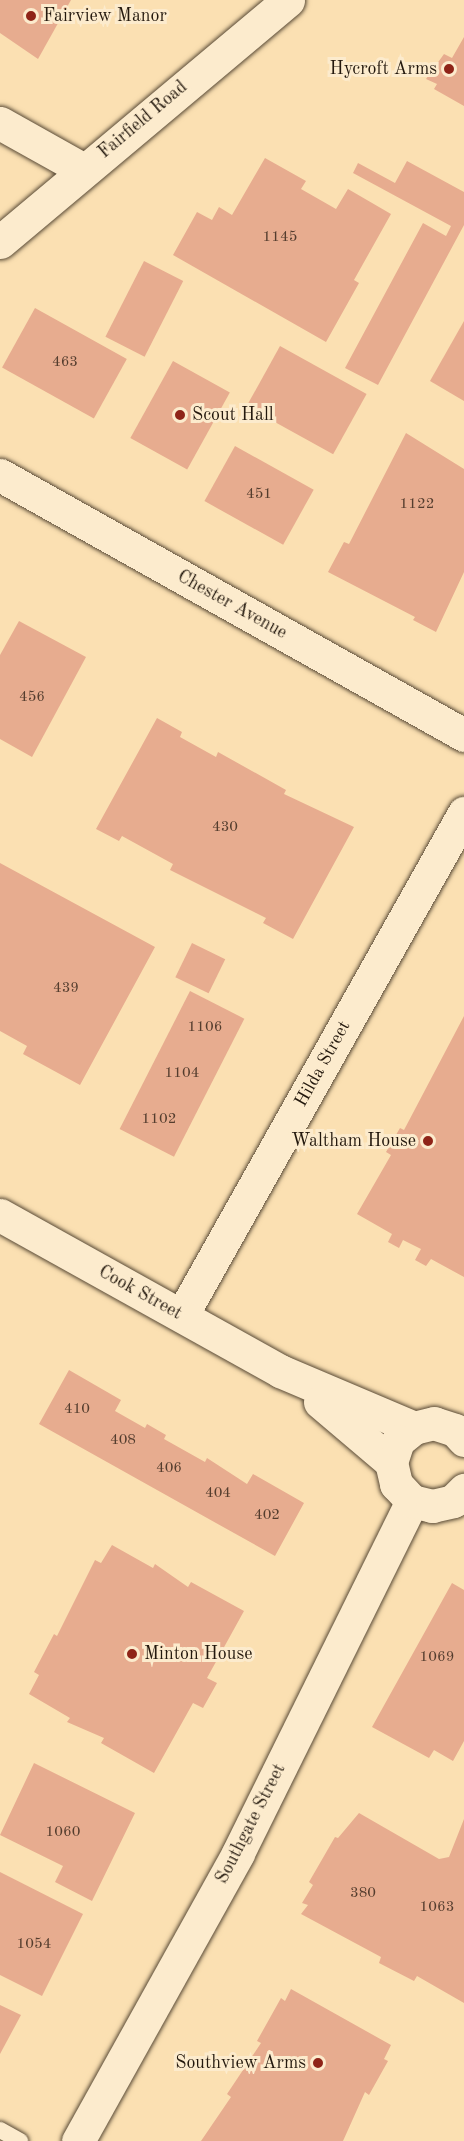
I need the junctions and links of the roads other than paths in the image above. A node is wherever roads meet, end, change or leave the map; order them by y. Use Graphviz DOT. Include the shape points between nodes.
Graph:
graph roads {
  1 [pos="288,0"];
  2 [pos="0,123"];
  3 [pos="84,170"];
  4 [pos="0,242"];
  5 [pos="0,475"];
  6 [pos="464,735"];
  7 [pos="464,813"];
  8 [pos="0,1215"];
  9 [pos="182,1315"];
  10 [pos="280,1371"];
  11 [pos="414,1428"];
  12 [pos="464,1440"];
  13 [pos="391,1461"];
  14 [pos="460,1498"];
  15 [pos="412,1501"];
  16 [pos="0,2130"];
  17 [pos="20,2141"];
  18 [pos="78,2141"];
  1 -- 3 [label="street, Fairfield Road"];
  2 -- 3 [label="street"];
  3 -- 4 [label="street, Fairfield Road"];
  5 -- 6 [label="street, Chester Avenue"];
  7 -- 9 [label="street, Hilda Street"];
  8 -- 9 [label="street, Cook Street"];
  9 -- 10 [label="street, Cook Street"];
  10 -- 11 [label="street, Cook Street"];
  10 -- 13 [label="street, Cook Street"];
  11 -- 12 [label="street" via="434,1423 454,1430"];
  11 -- 13 [label="street" via="398,1442"];
  13 -- 15 [label="street" via="396,1484"];
  14 -- 15 [label="street" via="432,1506"];
  15 -- 18 [label="street, Southgate Street" via="240,1848"];
  16 -- 17 [label="lane"];
}
